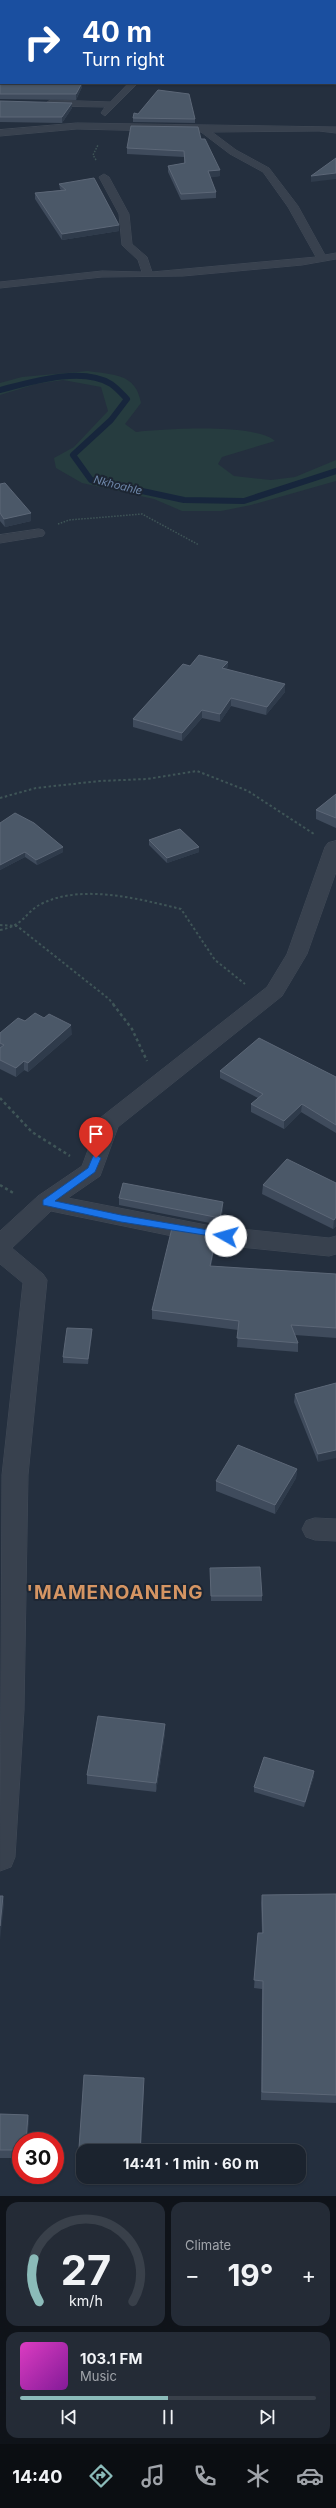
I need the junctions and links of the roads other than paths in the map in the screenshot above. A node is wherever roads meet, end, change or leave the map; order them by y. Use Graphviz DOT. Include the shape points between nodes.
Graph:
graph roads {
  1 [pos="133,84"];
  2 [pos="41,103"];
  3 [pos="113,105"];
  4 [pos="98,126"];
  5 [pos="203,129"];
  6 [pos="336,130"];
  7 [pos="0,134"];
  8 [pos="104,177"];
  9 [pos="336,256"];
  10 [pos="321,257"];
  11 [pos="148,275"];
  12 [pos="0,285"];
  13 [pos="39,533"];
  14 [pos="0,539"];
  15 [pos="335,847"];
  16 [pos="46,1202"];
  17 [pos="0,1245"];
  18 [pos="336,1245"];
  19 [pos="0,1251"];
  20 [pos="0,1857"];
  1 -- 3 [label="lane"];
  2 -- 3 [label="lane"];
  3 -- 4 [label="lane"];
  4 -- 5 [label="lane"];
  4 -- 7 [label="lane"];
  5 -- 6 [label="lane" via="288,127"];
  5 -- 10 [label="lane" via="233,152 266,170 293,206"];
  8 -- 11 [label="lane" via="124,214 127,245 143,259"];
  9 -- 10 [label="lane"];
  10 -- 11 [label="lane" via="302,262"];
  11 -- 12 [label="lane" via="102,274"];
  13 -- 14 [label="lane"];
  15 -- 16 [label="street" via="297,954 271,994 108,1123 92,1170"];
  16 -- 17 [label="street"];
  16 -- 18 [label="street" via="212,1235 328,1247"];
  19 -- 20 [label="street" via="35,1280 14,1475 10,1710"];
}
